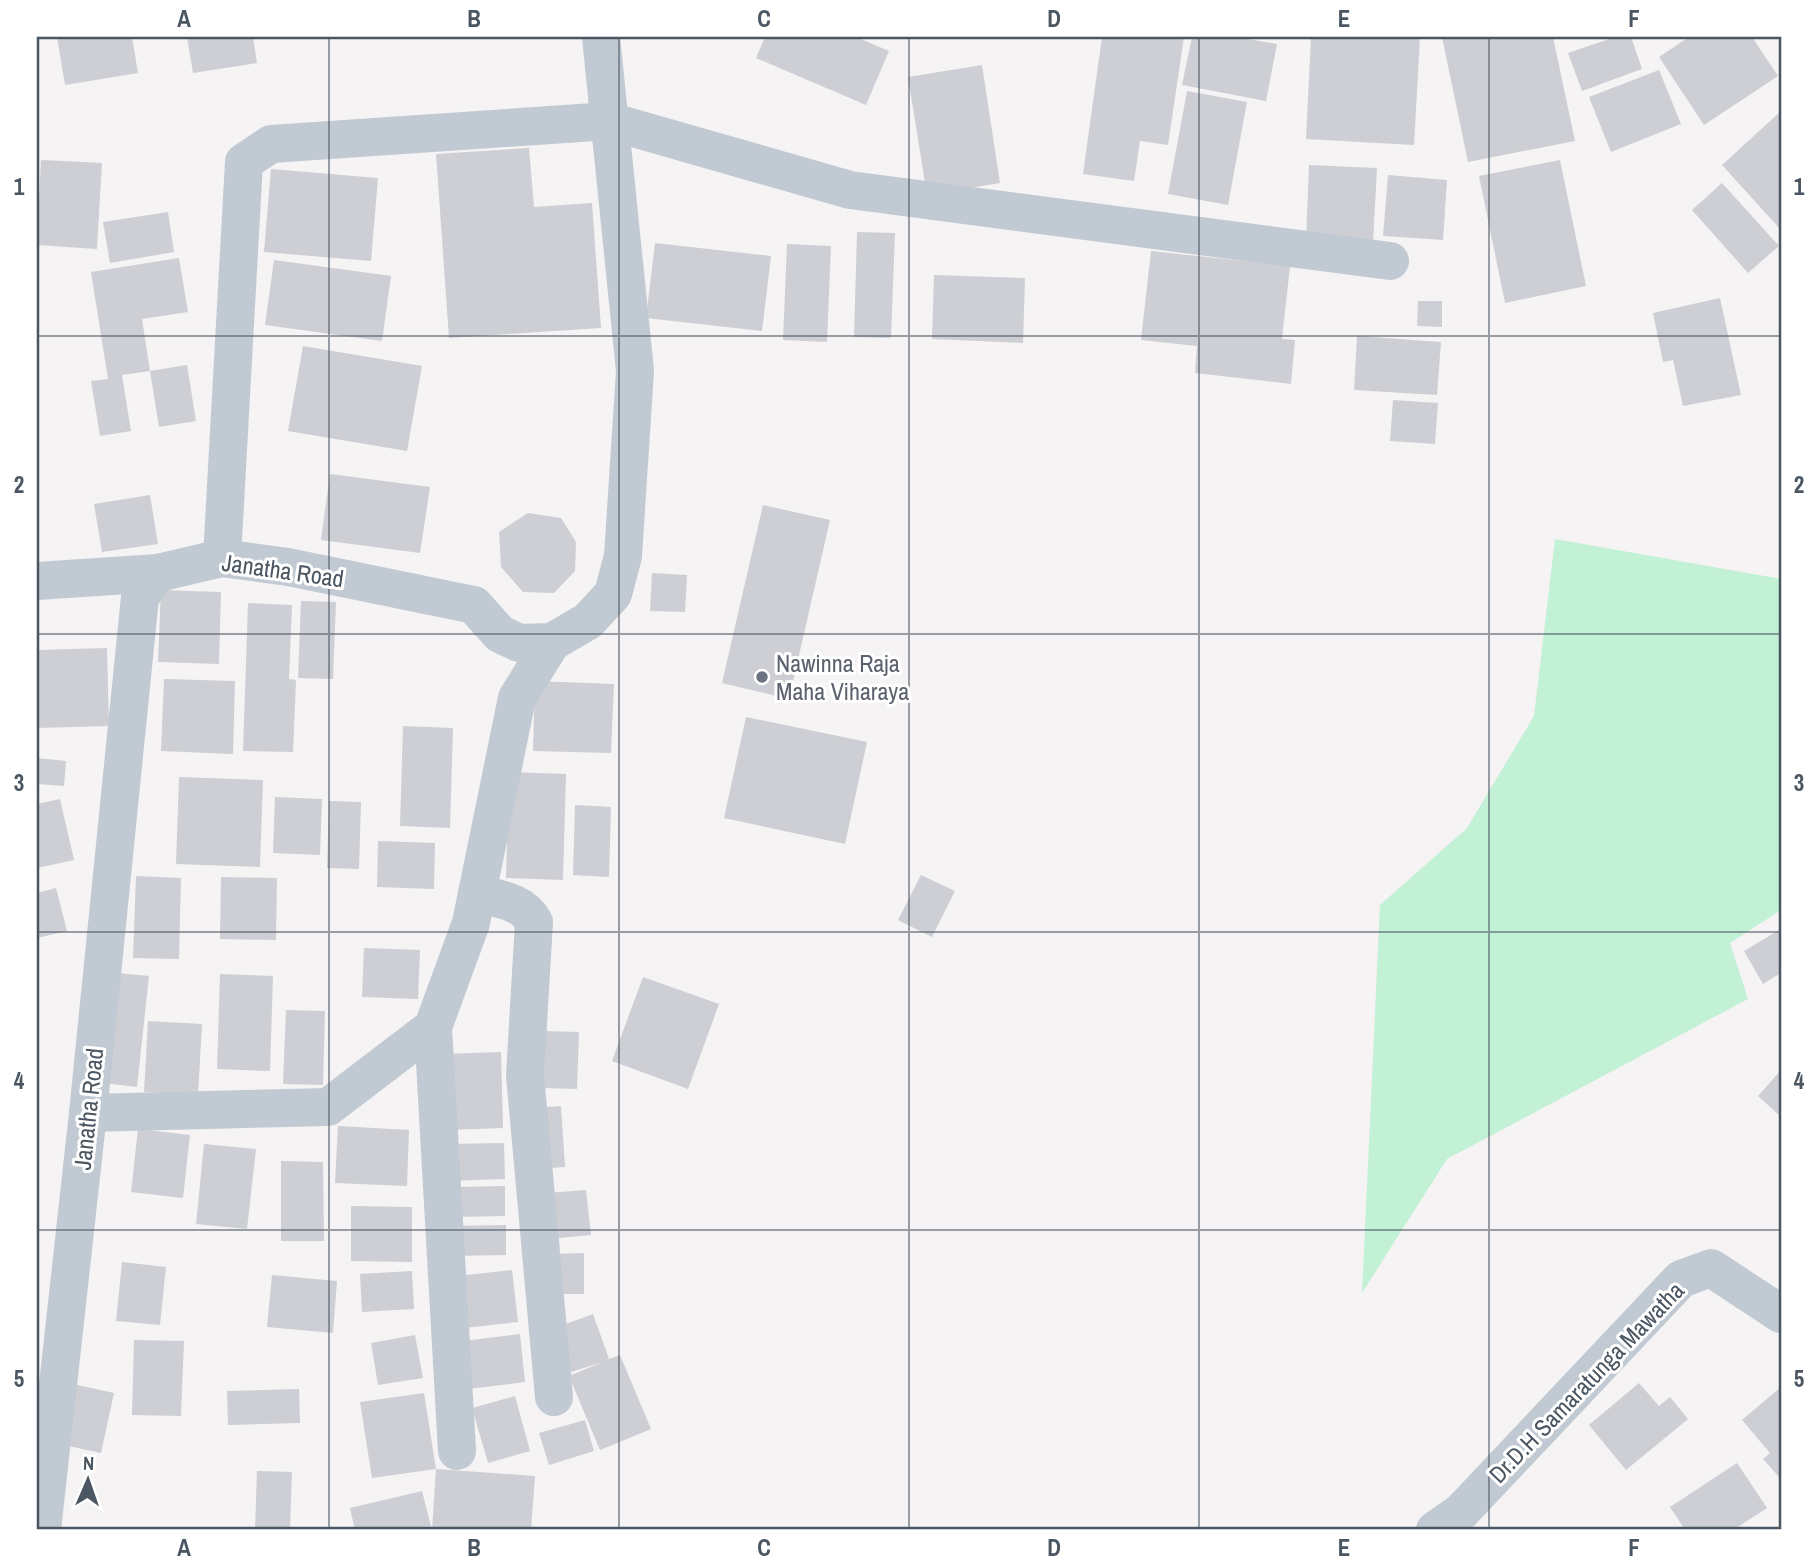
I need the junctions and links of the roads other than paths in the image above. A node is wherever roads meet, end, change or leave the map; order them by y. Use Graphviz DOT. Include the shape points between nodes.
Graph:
graph roads {
  1 [pos="601,37"];
  2 [pos="609,121"];
  3 [pos="1390,261"];
  4 [pos="222,558"];
  5 [pos="158,573"];
  6 [pos="37,581"];
  7 [pos="552,642"];
  8 [pos="477,893"];
  9 [pos="433,1027"];
  10 [pos="88,1114"];
  11 [pos="1781,1314"];
  12 [pos="554,1397"];
  13 [pos="457,1451"];
  14 [pos="42,1530"];
  15 [pos="1435,1530"];
  1 -- 2 [label="street"];
  2 -- 3 [label="street" via="850,190"];
  2 -- 4 [label="street" via="271,144 244,162"];
  2 -- 7 [label="street" via="635,371 623,556 614,594 588,621"];
  4 -- 5 [label="street, Janatha Road"];
  4 -- 7 [label="street, Janatha Road" via="474,605 500,634 519,643"];
  5 -- 6 [label="street"];
  5 -- 10 [label="street, Janatha Road" via="140,597"];
  7 -- 8 [label="street" via="517,698"];
  8 -- 9 [label="street" via="471,923"];
  8 -- 12 [label="street" via="518,905 534,922 526,1075"];
  9 -- 10 [label="street" via="328,1107"];
  9 -- 13 [label="street"];
  10 -- 14 [label="street, Janatha Road"];
  11 -- 15 [label="street, Dr.D.H Samaratunga Mawatha" via="1711,1268 1681,1279 1461,1512"];
}
